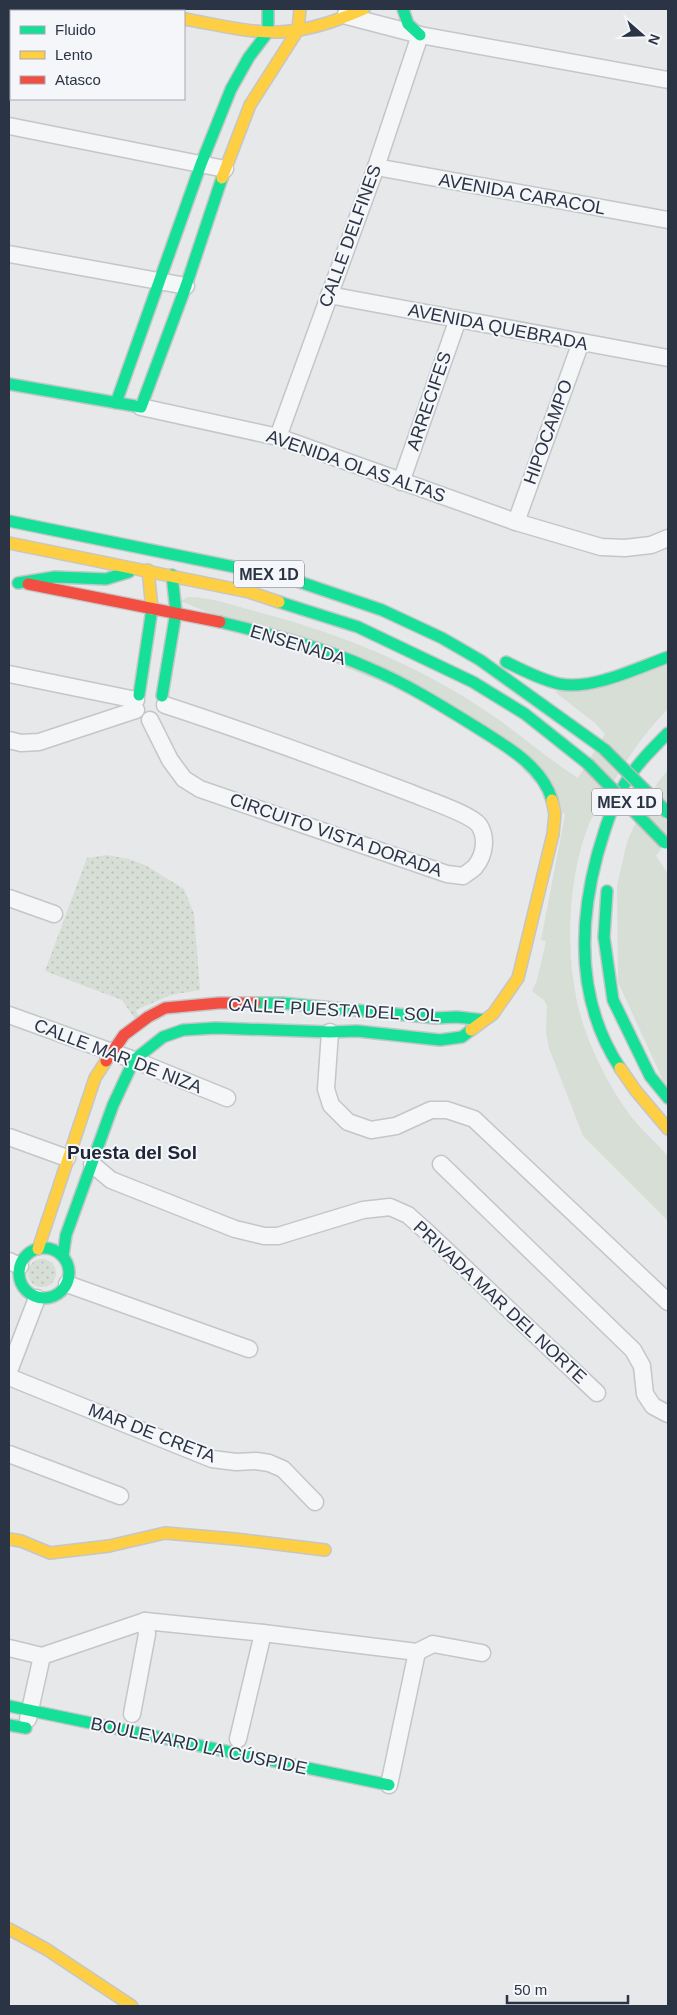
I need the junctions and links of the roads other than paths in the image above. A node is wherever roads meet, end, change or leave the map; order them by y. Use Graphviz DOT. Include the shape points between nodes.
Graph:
graph roads {
  1 [pos="268,9"];
  2 [pos="300,9"];
  3 [pos="364,9"];
  4 [pos="403,9"];
  5 [pos="345,12"];
  6 [pos="185,19"];
  7 [pos="298,30"];
  8 [pos="268,32"];
  9 [pos="420,35"];
  10 [pos="668,80"];
  11 [pos="9,126"];
  12 [pos="201,164"];
  13 [pos="376,167"];
  14 [pos="225,169"];
  15 [pos="668,220"];
  16 [pos="9,254"];
  17 [pos="159,282"];
  18 [pos="186,286"];
  19 [pos="329,295"];
  20 [pos="458,319"];
  21 [pos="581,342"];
  22 [pos="668,358"];
  23 [pos="9,384"];
  24 [pos="116,403"];
  25 [pos="141,408"];
  26 [pos="278,437"];
  27 [pos="401,482"];
  28 [pos="9,521"];
  29 [pos="516,522"];
  30 [pos="668,538"];
  31 [pos="9,543"];
  32 [pos="135,568"];
  33 [pos="148,570"];
  34 [pos="172,575"];
  35 [pos="13,582"];
  36 [pos="152,608"];
  37 [pos="176,612"];
  38 [pos="442,638"];
  39 [pos="146,650"];
  40 [pos="170,653"];
  41 [pos="668,657"];
  42 [pos="9,674"];
  43 [pos="137,701"];
  44 [pos="164,701"];
  45 [pos="150,720"];
  46 [pos="668,732"];
  47 [pos="9,740"];
  48 [pos="653,775"];
  49 [pos="550,793"];
  50 [pos="668,813"];
  51 [pos="626,824"];
  52 [pos="667,845"];
  53 [pos="609,879"];
  54 [pos="9,898"];
  55 [pos="54,914"];
  56 [pos="9,1015"];
  57 [pos="282,1016"];
  58 [pos="484,1020"];
  59 [pos="330,1032"];
  60 [pos="111,1053"];
  61 [pos="134,1060"];
  62 [pos="227,1098"];
  63 [pos="668,1098"];
  64 [pos="668,1129"];
  65 [pos="9,1137"];
  66 [pos="67,1158"];
  67 [pos="92,1164"];
  68 [pos="441,1164"];
  69 [pos="38,1249"];
  70 [pos="63,1256"];
  71 [pos="14,1264"];
  72 [pos="68,1284"];
  73 [pos="37,1298"];
  74 [pos="668,1302"];
  75 [pos="249,1349"];
  76 [pos="9,1371"];
  77 [pos="9,1377"];
  78 [pos="598,1393"];
  79 [pos="668,1414"];
  80 [pos="9,1454"];
  81 [pos="120,1496"];
  82 [pos="315,1502"];
  83 [pos="9,1539"];
  84 [pos="325,1550"];
  85 [pos="145,1621"];
  86 [pos="263,1633"];
  87 [pos="9,1648"];
  88 [pos="417,1652"];
  89 [pos="482,1653"];
  90 [pos="42,1656"];
  91 [pos="9,1706"];
  92 [pos="30,1711"];
  93 [pos="132,1714"];
  94 [pos="9,1725"];
  95 [pos="26,1728"];
  96 [pos="238,1739"];
  97 [pos="389,1785"];
  98 [pos="9,1929"];
  99 [pos="132,2006"];
  1 -- 8 [label="main road"];
  2 -- 7 [label="main road"];
  3 -- 5 [label="main road"];
  4 -- 9 [label="main road" via="409,27"];
  5 -- 7 [label="main road"];
  5 -- 9 [label="street"];
  6 -- 8 [label="main road"];
  7 -- 8 [label="main road"];
  7 -- 14 [label="main road" via="250,106"];
  8 -- 12 [label="main road" via="231,89"];
  9 -- 10 [label="street"];
  9 -- 13 [label="street, CALLE DELFINES"];
  11 -- 12 [label="street"];
  12 -- 14 [label="street"];
  12 -- 17 [label="main road"];
  13 -- 15 [label="street, AVENIDA CARACOL"];
  13 -- 19 [label="street, CALLE DELFINES"];
  14 -- 18 [label="main road"];
  16 -- 17 [label="street"];
  17 -- 18 [label="street"];
  17 -- 24 [label="main road"];
  18 -- 25 [label="main road"];
  19 -- 20 [label="street, AVENIDA QUEBRADA"];
  19 -- 26 [label="street, CALLE DELFINES"];
  20 -- 21 [label="street, AVENIDA QUEBRADA"];
  20 -- 27 [label="street, ARRECIFES"];
  21 -- 22 [label="street, AVENIDA QUEBRADA"];
  21 -- 29 [label="street, HIPOCAMPO"];
  23 -- 24 [label="main road, AVENIDA OLAS ALTAS"];
  24 -- 25 [label="main road, AVENIDA OLAS ALTAS"];
  25 -- 26 [label="street, AVENIDA OLAS ALTAS"];
  26 -- 27 [label="street, AVENIDA OLAS ALTAS"];
  27 -- 29 [label="street, AVENIDA OLAS ALTAS"];
  28 -- 38 [label="main road, MEX 1D" via="288,578 382,610"];
  29 -- 30 [label="street, AVENIDA OLAS ALTAS" via="601,547 651,545"];
  31 -- 32 [label="main road, MEX 1D"];
  32 -- 33 [label="main road, MEX 1D"];
  32 -- 35 [label="main road" via="110,581 43,577"];
  33 -- 34 [label="main road, MEX 1D"];
  33 -- 36 [label="main road"];
  34 -- 37 [label="main road"];
  34 -- 52 [label="main road, MEX 1D, bridge" via="249,592 358,627 473,682 525,714 588,764"];
  35 -- 36 [label="main road, ENSENADA"];
  36 -- 37 [label="main road, ENSENADA"];
  36 -- 39 [label="main road"];
  37 -- 40 [label="main road"];
  37 -- 49 [label="main road, ENSENADA" via="285,638 356,662 452,712 496,740 530,766"];
  38 -- 41 [label="main road" via="569,686 604,679"];
  38 -- 50 [label="main road, MEX 1D, bridge" via="510,680 604,749"];
  39 -- 40 [label="main road"];
  39 -- 43 [label="main road"];
  40 -- 44 [label="main road"];
  42 -- 43 [label="street"];
  43 -- 44 [label="street" via="148,690 154,690"];
  43 -- 45 [label="street" via="140,716"];
  43 -- 47 [label="street" via="38,742"];
  44 -- 45 [label="street" via="161,715"];
  44 -- 45 [label="street, CIRCUITO VISTA DORADA" via="456,811 478,823 485,837 475,867 463,876 446,874 200,789 184,779 170,760"];
  46 -- 64 [label="main road" via="625,784 608,822 591,887 584,951 597,1021 617,1064 643,1102"];
  48 -- 51 [label="main road" via="637,797"];
  49 -- 58 [label="main road, CALLE PUESTA DEL SOL" via="555,812 553,834 518,978 494,1014"];
  53 -- 63 [label="main road" via="604,937 613,1000 650,1076"];
  54 -- 55 [label="street"];
  56 -- 60 [label="street, CALLE MAR DE NIZA"];
  57 -- 58 [label="main road, CALLE PUESTA DEL SOL"];
  57 -- 59 [label="main road, CALLE PUESTA DEL SOL"];
  57 -- 60 [label="main road, CALLE PUESTA DEL SOL" via="219,1003 165,1008 136,1024"];
  57 -- 61 [label="main road, CALLE PUESTA DEL SOL" via="183,1030 163,1037"];
  58 -- 59 [label="main road, CALLE PUESTA DEL SOL" via="462,1037 440,1040 357,1031"];
  59 -- 74 [label="street" via="326,1089 331,1106 348,1122 371,1130 396,1126 431,1110 447,1110 474,1119"];
  60 -- 61 [label="street, CALLE MAR DE NIZA"];
  60 -- 66 [label="main road, CALLE PUESTA DEL SOL" via="95,1078"];
  61 -- 62 [label="street, CALLE MAR DE NIZA"];
  61 -- 67 [label="main road, CALLE PUESTA DEL SOL" via="113,1105"];
  65 -- 66 [label="street"];
  66 -- 69 [label="main road, CALLE PUESTA DEL SOL"];
  67 -- 70 [label="main road, CALLE PUESTA DEL SOL" via="66,1235"];
  67 -- 78 [label="street, PRIVADA MAR DEL NORTE" via="111,1180 235,1229 264,1236 278,1236 363,1210 390,1207 408,1215"];
  68 -- 79 [label="street" via="633,1350 642,1366 645,1394 653,1406"];
  69 -- 70 [label="main road" via="52,1249"];
  69 -- 71 [label="main road"];
  70 -- 72 [label="main road" via="70,1274"];
  71 -- 73 [label="main road" via="22,1285"];
  72 -- 73 [label="main road" via="55,1296"];
  72 -- 75 [label="street"];
  73 -- 76 [label="street"];
  77 -- 82 [label="street, MAR DE CRETA" via="212,1459 269,1462 283,1469"];
  80 -- 81 [label="street"];
  83 -- 84 [label="main road" via="50,1553 109,1546 165,1533"];
  85 -- 86 [label="street"];
  85 -- 90 [label="street"];
  85 -- 93 [label="street" via="148,1634"];
  86 -- 88 [label="street"];
  86 -- 96 [label="street"];
  87 -- 90 [label="street"];
  88 -- 89 [label="street" via="433,1644"];
  88 -- 97 [label="street"];
  90 -- 92 [label="street"];
  91 -- 92 [label="main road, BOULEVARD LA CÚSPIDE"];
  92 -- 95 [label="street"];
  92 -- 97 [label="main road, BOULEVARD LA CÚSPIDE"];
  94 -- 95 [label="main road"];
  98 -- 99 [label="main road" via="46,1949"];
}
